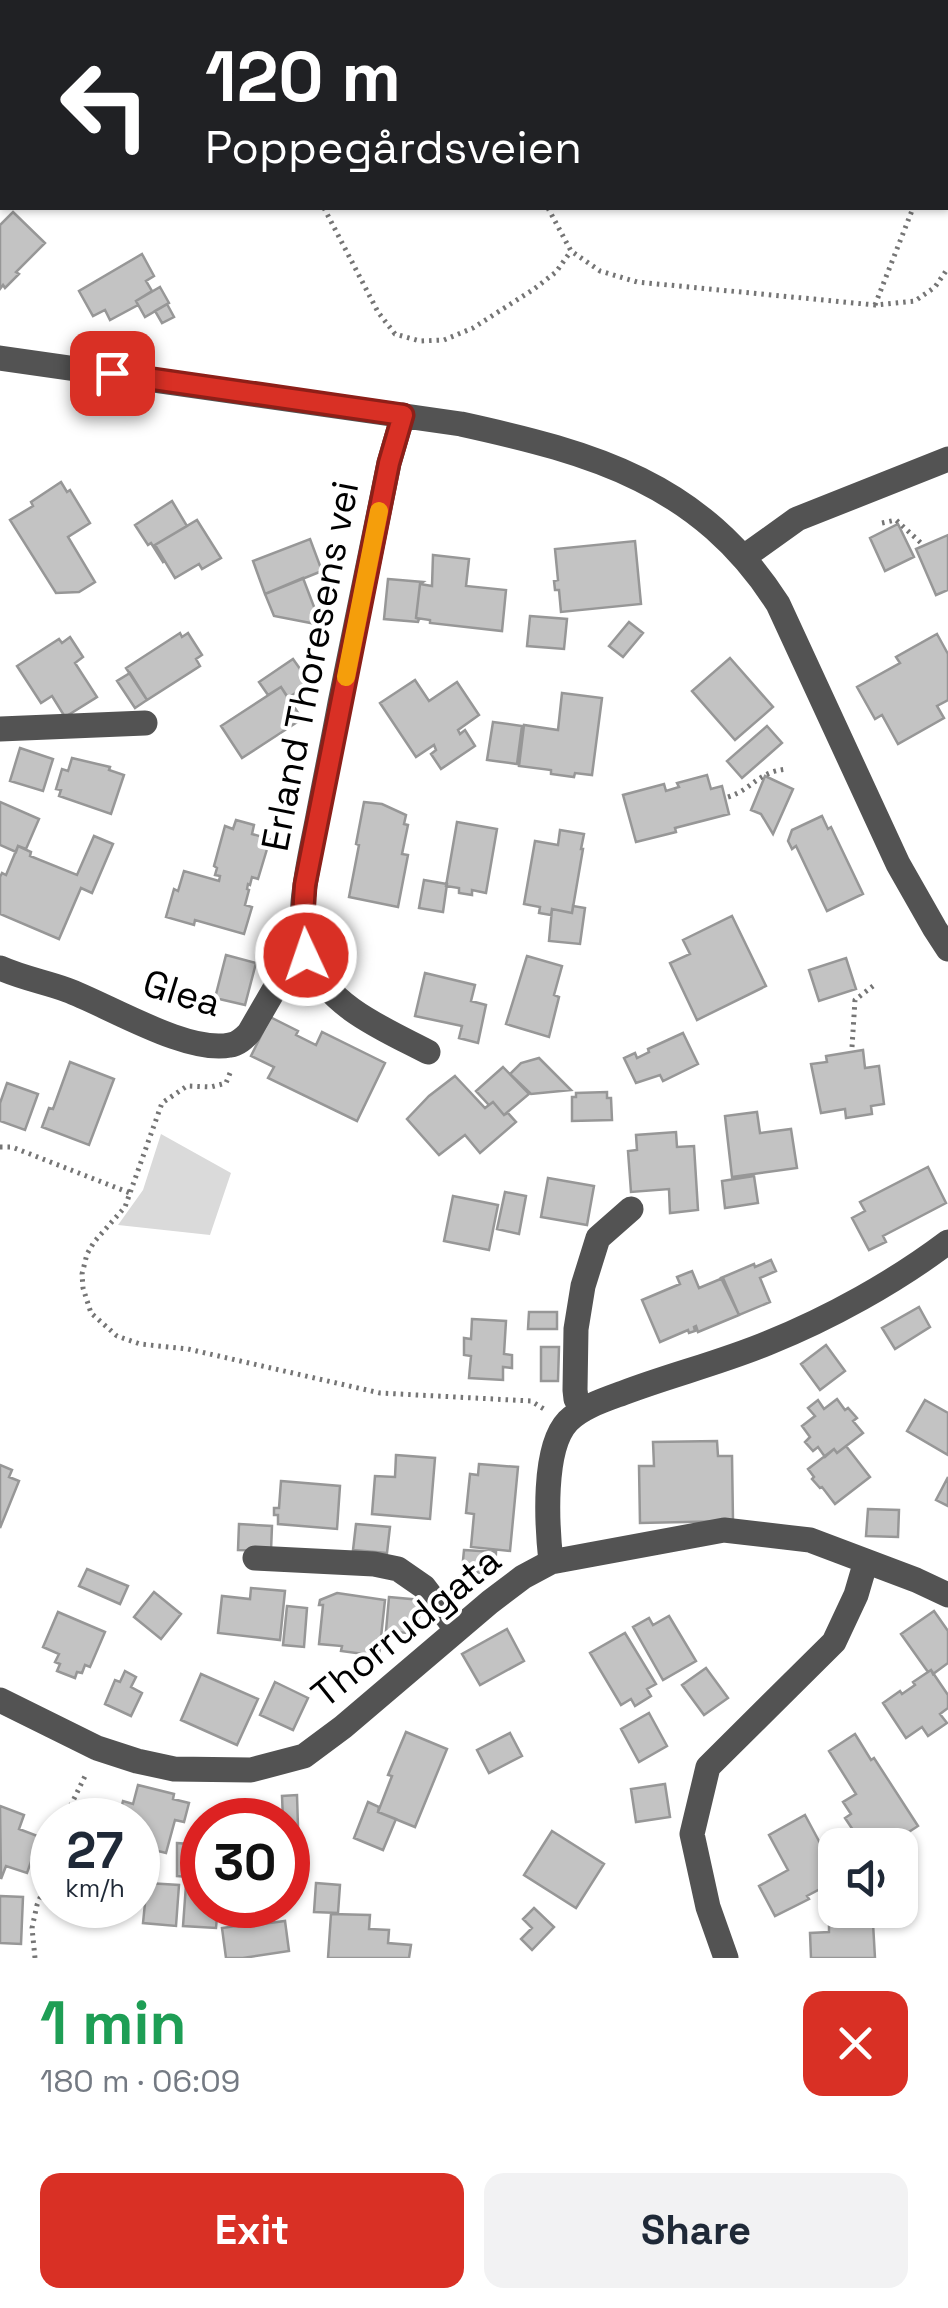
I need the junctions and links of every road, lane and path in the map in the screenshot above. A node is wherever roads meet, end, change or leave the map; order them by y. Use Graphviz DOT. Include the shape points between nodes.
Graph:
graph roads {
  1 [pos="325,210"];
  2 [pos="549,210"];
  3 [pos="912,210"];
  4 [pos="570,251"];
  5 [pos="948,268"];
  6 [pos="875,305"];
  7 [pos="0,358"];
  8 [pos="403,415"];
  9 [pos="948,459"];
  10 [pos="882,523"];
  11 [pos="921,543"];
  12 [pos="744,557"];
  13 [pos="145,723"];
  14 [pos="0,730"];
  15 [pos="787,769"];
  16 [pos="728,796"];
  17 [pos="948,948"];
  18 [pos="306,955"];
  19 [pos="0,968"];
  20 [pos="873,986"];
  21 [pos="230,1045"];
  22 [pos="852,1047"];
  23 [pos="428,1052"];
  24 [pos="0,1147"];
  25 [pos="130,1193"];
  26 [pos="631,1209"];
  27 [pos="948,1242"];
  28 [pos="574,1416"];
  29 [pos="255,1558"];
  30 [pos="866,1561"];
  31 [pos="550,1562"];
  32 [pos="948,1595"];
  33 [pos="456,1629"];
  34 [pos="0,1700"];
  35 [pos="97,1748"];
  36 [pos="74,1798"];
  37 [pos="32,1928"];
  38 [pos="35,1958"];
  39 [pos="726,1958"];
  1 -- 4 [label="path" via="378,312 395,334 420,341 473,328 556,272"];
  2 -- 4 [label="path"];
  3 -- 6 [label="path"];
  4 -- 6 [label="path" via="600,272 636,282"];
  5 -- 6 [label="path" via="915,302"];
  7 -- 8 [label="street"];
  8 -- 12 [label="street" via="526,438 625,470 688,506"];
  8 -- 18 [label="street, Erland Thoresens vei" via="308,866"];
  9 -- 12 [label="street" via="797,519"];
  10 -- 11 [label="path" via="896,520"];
  12 -- 17 [label="street" via="778,604 898,864"];
  13 -- 14 [label="street"];
  15 -- 16 [label="path"];
  18 -- 21 [label="street, Glea" via="278,983 250,1033"];
  18 -- 23 [label="street" via="342,1001"];
  19 -- 21 [label="street, Glea" via="69,990 156,1030"];
  20 -- 22 [label="path" via="855,1000"];
  21 -- 25 [label="path" via="226,1083 187,1086 162,1103"];
  24 -- 25 [label="path"];
  25 -- 28 [label="path" via="94,1242 82,1274 92,1313 117,1336 380,1394 530,1402"];
  26 -- 28 [label="street" via="598,1238 582,1286"];
  27 -- 28 [label="street" via="882,1286 768,1343"];
  28 -- 31 [label="street, Thorrudgata" via="550,1458"];
  29 -- 33 [label="street" via="398,1569 424,1587"];
  30 -- 31 [label="street" via="810,1540 724,1530"];
  30 -- 32 [label="street"];
  30 -- 39 [label="street" via="834,1642 708,1767 692,1834"];
  31 -- 33 [label="street, Thorrudgata"];
  33 -- 35 [label="street, Thorrudgata" via="343,1727 289,1762 251,1770 174,1769"];
  34 -- 35 [label="street, Thorrudgata"];
  35 -- 36 [label="path"];
  37 -- 38 [label="path"];
}
